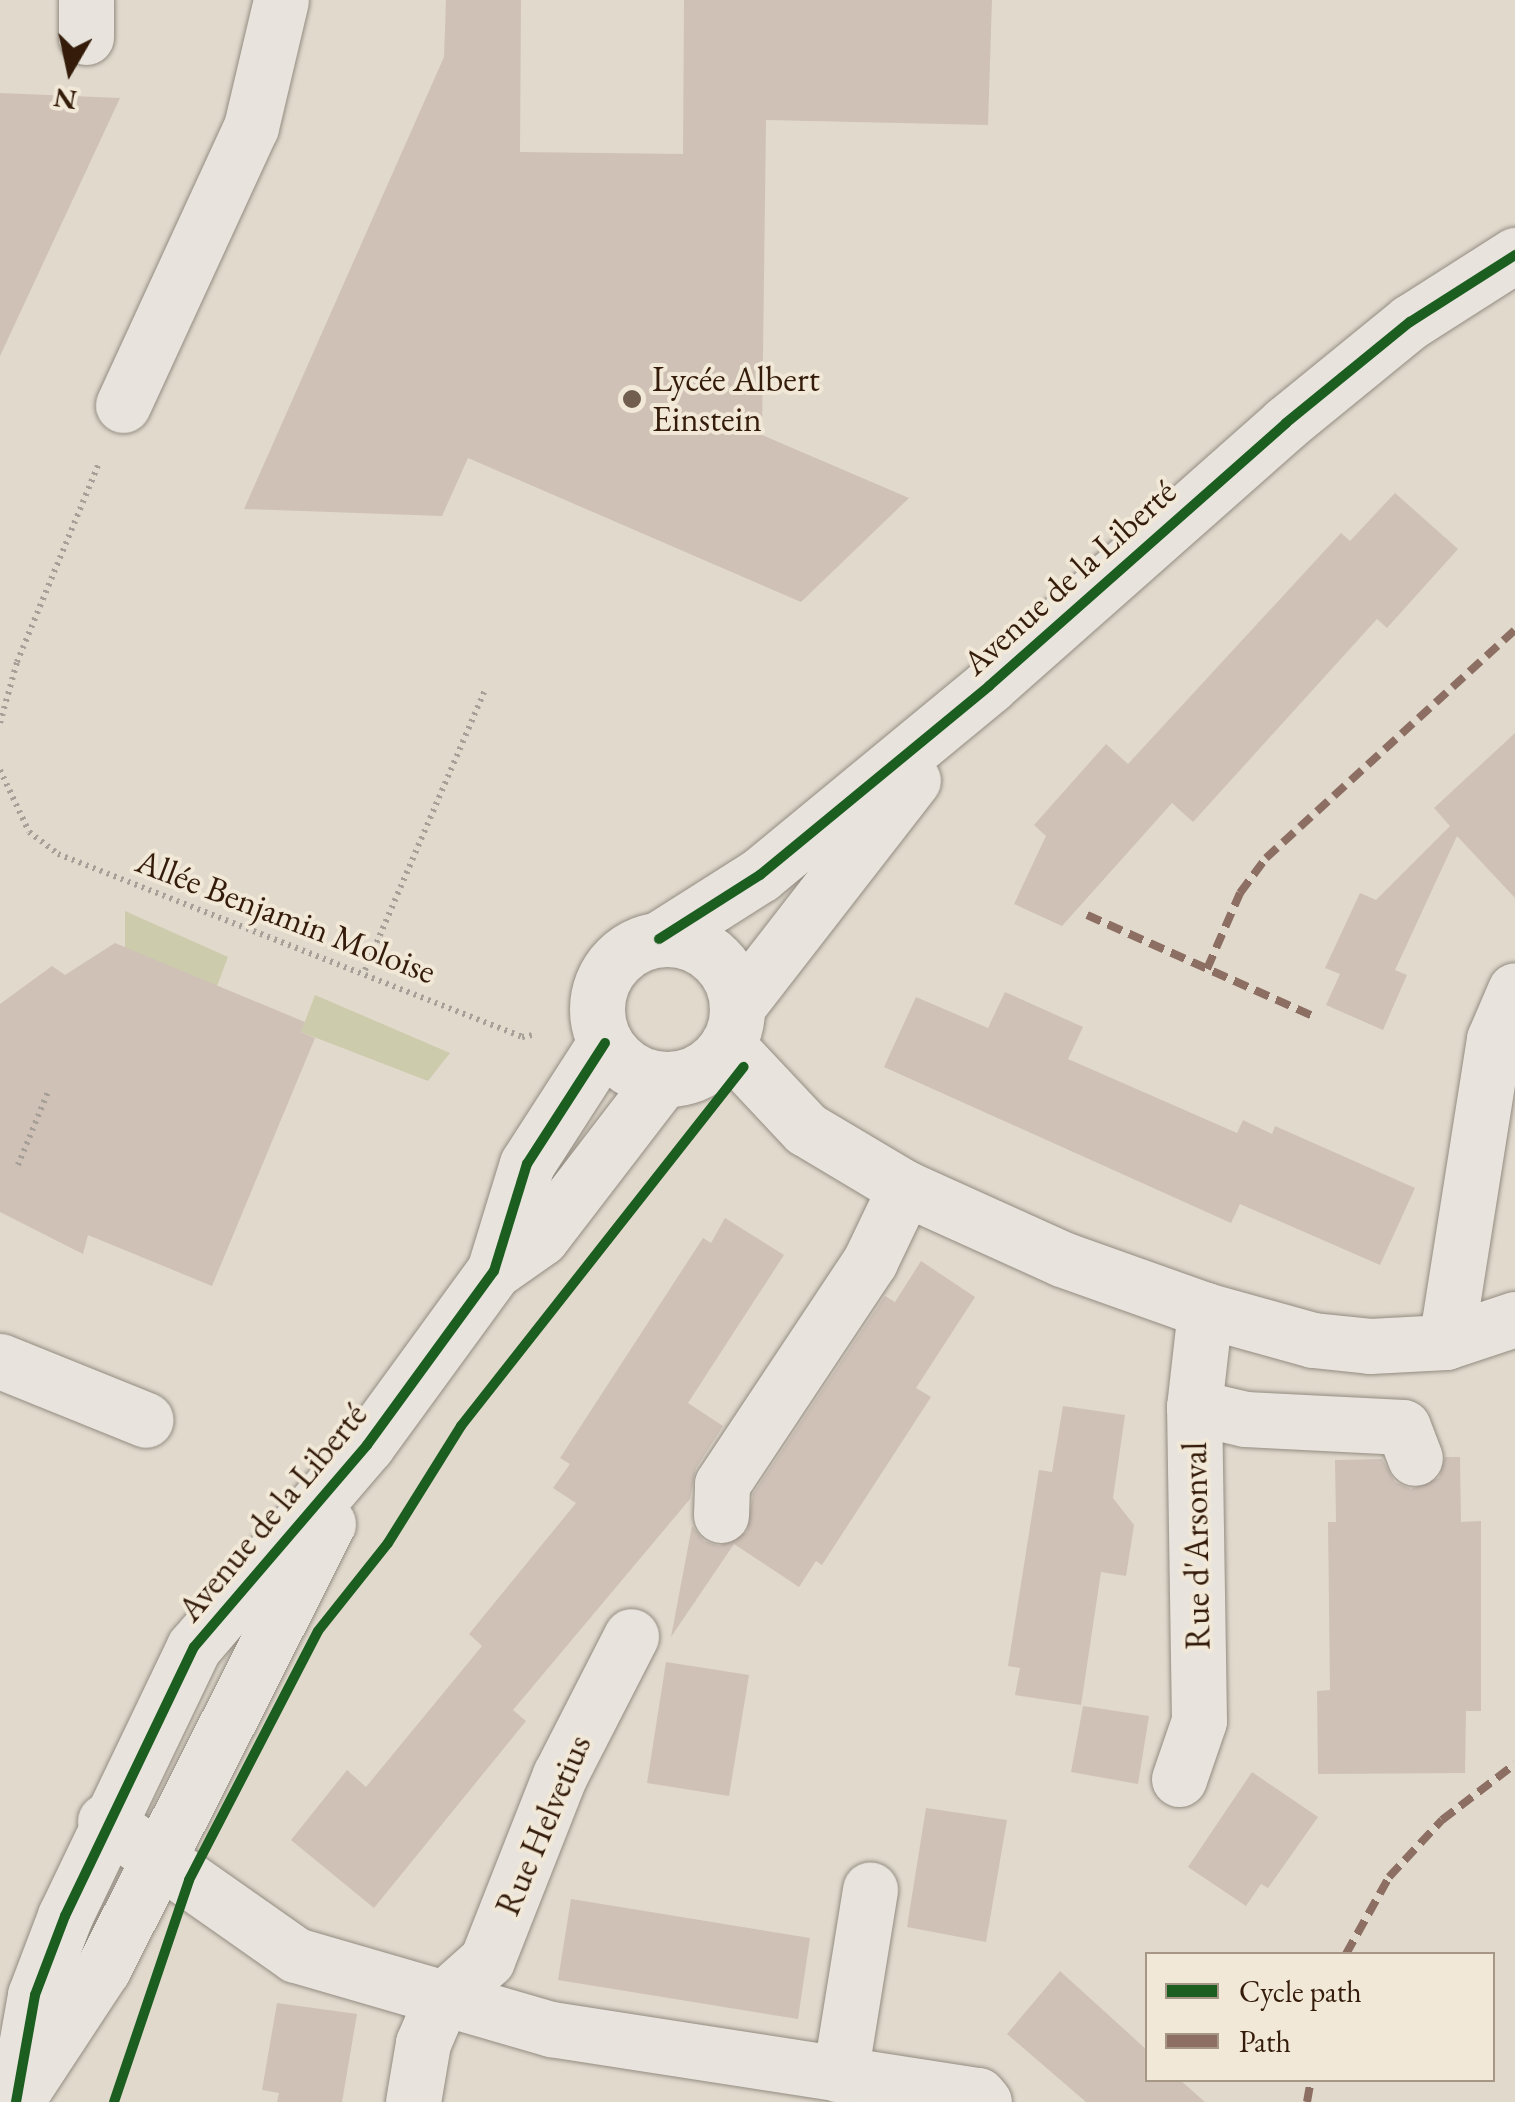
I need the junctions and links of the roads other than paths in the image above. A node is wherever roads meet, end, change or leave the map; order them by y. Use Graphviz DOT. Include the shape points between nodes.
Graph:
graph roads {
  1 [pos="281,0"];
  2 [pos="1515,254"];
  3 [pos="124,405"];
  4 [pos="989,686"];
  5 [pos="660,939"];
  6 [pos="1515,990"];
  7 [pos="732,1026"];
  8 [pos="601,1032"];
  9 [pos="664,1079"];
  10 [pos="906,1188"];
  11 [pos="494,1271"];
  12 [pos="1205,1310"];
  13 [pos="1515,1319"];
  14 [pos="1446,1342"];
  15 [pos="0,1360"];
  16 [pos="1194,1406"];
  17 [pos="146,1420"];
  18 [pos="367,1445"];
  19 [pos="1415,1458"];
  20 [pos="721,1515"];
  21 [pos="630,1636"];
  22 [pos="1180,1779"];
  23 [pos="105,1821"];
  24 [pos="156,1857"];
  25 [pos="870,1889"];
  26 [pos="441,2001"];
  27 [pos="840,2075"];
  28 [pos="17,2099"];
  29 [pos="413,2102"];
  30 [pos="984,2102"];
  1 -- 3 [label="street" via="250,127"];
  2 -- 4 [label="street, Avenue de la Liberté" via="1410,322 1333,385"];
  4 -- 5 [label="street, Avenue de la Liberté" via="760,875"];
  4 -- 7 [label="street, Avenue de la Liberté"];
  5 -- 7 [label="street" via="714,956"];
  5 -- 8 [label="street" via="637,945 604,976"];
  6 -- 14 [label="street" via="1494,1039"];
  7 -- 9 [label="street" via="700,1071"];
  7 -- 10 [label="street" via="806,1129"];
  8 -- 9 [label="street" via="619,1062"];
  8 -- 11 [label="street, Avenue de la Liberté" via="527,1164"];
  9 -- 11 [label="street, Avenue de la Liberté" via="540,1238"];
  10 -- 12 [label="street" via="1062,1259"];
  10 -- 20 [label="street" via="870,1261 722,1484"];
  11 -- 18 [label="street, Avenue de la Liberté"];
  12 -- 14 [label="street" via="1313,1340 1370,1346"];
  12 -- 16 [label="street, Rue d'Arsonval"];
  13 -- 14 [label="street"];
  15 -- 17 [label="street"];
  16 -- 19 [label="street" via="1245,1419 1403,1427"];
  16 -- 22 [label="street, Rue d'Arsonval" via="1200,1721"];
  18 -- 23 [label="street, Avenue de la Liberté" via="194,1648"];
  18 -- 24 [label="street, Avenue de la Liberté"];
  21 -- 26 [label="street, Rue Helvetius" via="560,1775 487,1960"];
  23 -- 24 [label="street"];
  23 -- 28 [label="street, Avenue de la Liberté" via="36,1995"];
  24 -- 26 [label="street" via="296,1955"];
  24 -- 28 [label="street, Avenue de la Liberté" via="102,1970"];
  25 -- 27 [label="street"];
  26 -- 27 [label="street" via="552,2029"];
  26 -- 29 [label="street, Rue Helvetius" via="423,2044"];
  27 -- 30 [label="street" via="978,2095"];
}
